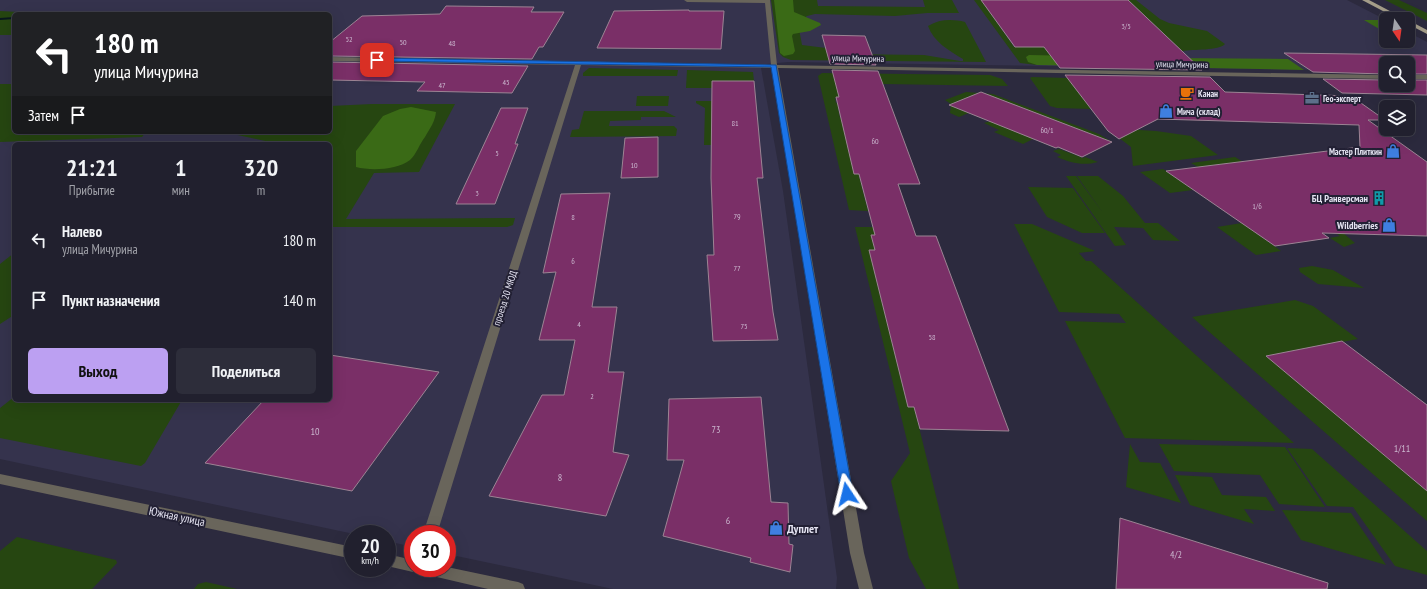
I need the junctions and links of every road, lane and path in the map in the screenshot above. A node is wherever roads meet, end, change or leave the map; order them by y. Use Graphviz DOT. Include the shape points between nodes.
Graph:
graph roads {
  1 [pos="687,0"];
  2 [pos="1365,0"];
  3 [pos="767,1"];
  4 [pos="1388,12"];
  5 [pos="1415,26"];
  6 [pos="1427,32"];
  7 [pos="332,59"];
  8 [pos="579,62"];
  9 [pos="774,66"];
  10 [pos="1379,77"];
  11 [pos="1415,77"];
  12 [pos="1427,78"];
  13 [pos="0,479"];
  14 [pos="433,525"];
  15 [pos="344,551"];
  16 [pos="456,575"];
  17 [pos="518,589"];
  18 [pos="866,589"];
  1 -- 3 [label="street"];
  2 -- 4 [label="main road"];
  3 -- 9 [label="street"];
  5 -- 6 [label="main road"];
  7 -- 8 [label="street, улица Мичурина"];
  8 -- 9 [label="street, улица Мичурина"];
  8 -- 14 [label="street, проезд 20 МЮД"];
  9 -- 10 [label="street, улица Мичурина"];
  9 -- 18 [label="street" via="857,553"];
  11 -- 12 [label="street"];
  13 -- 15 [label="street, Южная улица"];
  16 -- 17 [label="street"];
}
